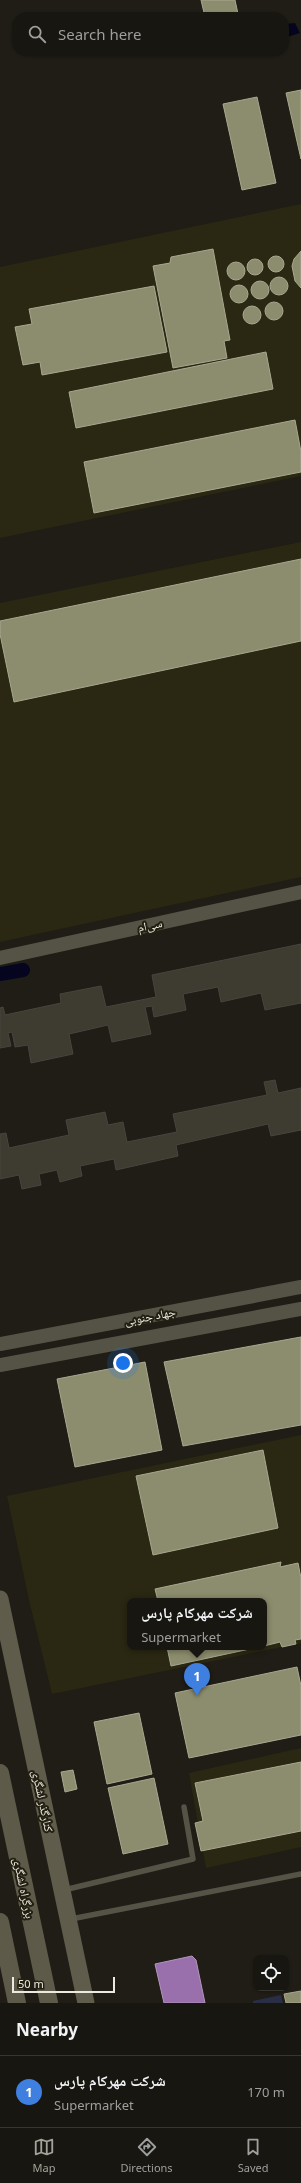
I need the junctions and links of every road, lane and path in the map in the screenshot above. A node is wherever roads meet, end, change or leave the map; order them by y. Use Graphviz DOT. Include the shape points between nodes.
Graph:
graph roads {
  1 [pos="301,892"];
  2 [pos="0,958"];
  3 [pos="301,1287"];
  4 [pos="301,1309"];
  5 [pos="0,1344"];
  6 [pos="0,1365"];
  7 [pos="0,1599"];
  8 [pos="0,1773"];
  9 [pos="184,1806"];
  10 [pos="301,1874"];
  11 [pos="62,1890"];
  12 [pos="68,1919"];
  13 [pos="0,1922"];
  14 [pos="17,2003"];
  15 [pos="49,2003"];
  16 [pos="86,2003"];
  1 -- 2 [label="street, سی‌ام"];
  3 -- 5 [label="street, جهاد جنوبی"];
  4 -- 6 [label="street, جهاد جنوبی"];
  7 -- 11 [label="main road, کنارگذر لشگری"];
  8 -- 15 [label="highway, بزرگراه لشگری"];
  9 -- 11 [label="lane" via="193,1859"];
  10 -- 12 [label="lane"];
  11 -- 12 [label="main road, کنارگذر لشگری"];
  12 -- 16 [label="main road, کنارگذر لشگری"];
  13 -- 14 [label="highway"];
}
